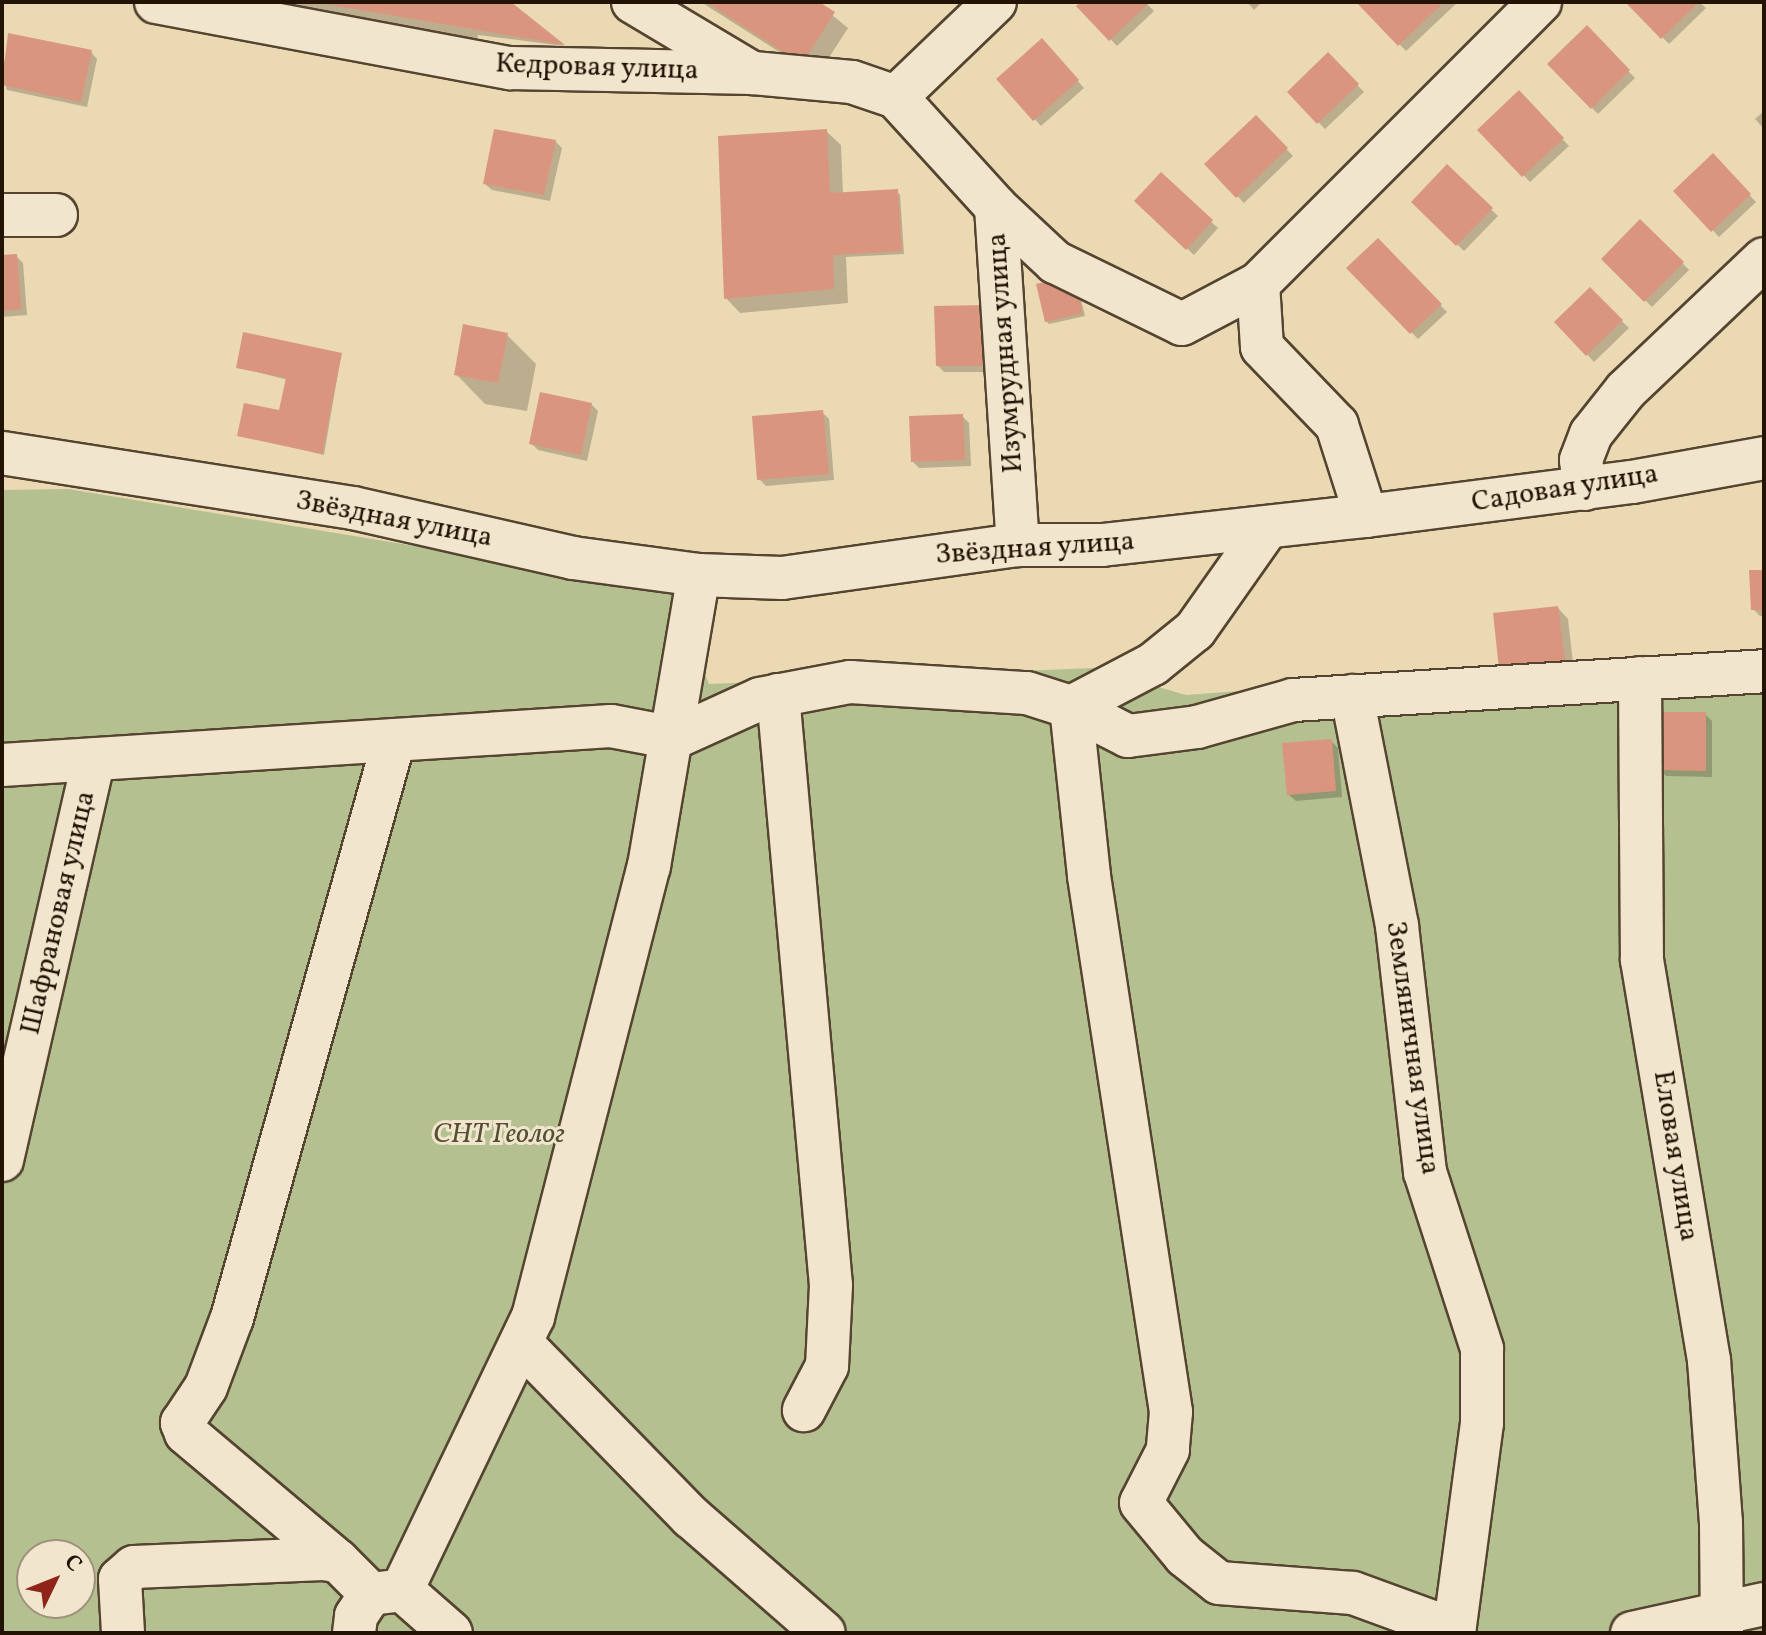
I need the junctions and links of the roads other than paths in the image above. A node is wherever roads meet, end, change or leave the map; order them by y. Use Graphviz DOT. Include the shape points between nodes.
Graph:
graph roads {
  1 [pos="156,2"];
  2 [pos="633,2"];
  3 [pos="995,2"];
  4 [pos="1540,2"];
  5 [pos="753,73"];
  6 [pos="896,97"];
  7 [pos="996,207"];
  8 [pos="2,215"];
  9 [pos="56,215"];
  10 [pos="1764,259"];
  11 [pos="1258,284"];
  12 [pos="2,453"];
  13 [pos="1764,458"];
  14 [pos="1585,489"];
  15 [pos="1366,516"];
  16 [pos="1267,528"];
  17 [pos="1018,545"];
  18 [pos="699,575"];
  19 [pos="1764,671"];
  20 [pos="1640,678"];
  21 [pos="778,695"];
  22 [pos="1352,696"];
  23 [pos="1071,707"];
  24 [pos="674,738"];
  25 [pos="394,740"];
  26 [pos="94,759"];
  27 [pos="2,765"];
  28 [pos="2,1160"];
  29 [pos="522,1344"];
  30 [pos="804,1410"];
  31 [pos="338,1561"];
  32 [pos="386,1592"];
  33 [pos="1764,1604"];
  34 [pos="1722,1623"];
  35 [pos="1454,1632"];
  36 [pos="123,1633"];
  37 [pos="354,1633"];
  38 [pos="451,1633"];
  39 [pos="824,1633"];
  40 [pos="1632,1633"];
  1 -- 5 [label="street, Кедровая улица" via="510,68"];
  2 -- 5 [label="street"];
  3 -- 6 [label="street"];
  4 -- 11 [label="street"];
  5 -- 6 [label="street, Кедровая улица" via="852,82"];
  6 -- 7 [label="street, Изумрудная улица"];
  7 -- 11 [label="street" via="1055,262 1182,324"];
  7 -- 17 [label="street, Изумрудная улица"];
  8 -- 9 [label="street"];
  10 -- 14 [label="street" via="1652,363 1608,412 1581,460"];
  11 -- 15 [label="street" via="1262,347 1337,425"];
  12 -- 18 [label="street, Звёздная улица" via="353,508 573,558"];
  13 -- 14 [label="street, Садовая улица"];
  14 -- 15 [label="street, Садовая улица"];
  15 -- 16 [label="street, Звёздная улица"];
  16 -- 17 [label="street, Звёздная улица" via="1102,545"];
  16 -- 23 [label="street" via="1195,630 1153,664"];
  17 -- 18 [label="street, Звёздная улица" via="782,578"];
  18 -- 24 [label="street"];
  19 -- 20 [label="street"];
  20 -- 22 [label="street"];
  20 -- 34 [label="street, Еловая улица" via="1642,960 1709,1360"];
  21 -- 23 [label="street" via="850,682 1027,693"];
  21 -- 24 [label="street" via="708,719"];
  21 -- 30 [label="street" via="831,1285 827,1366"];
  22 -- 23 [label="street" via="1293,700 1197,727 1128,736"];
  22 -- 35 [label="street, Земляничная улица" via="1397,926 1425,1172 1482,1349 1482,1423"];
  23 -- 35 [label="street" via="1089,876 1171,1412 1168,1450 1141,1503 1185,1556 1219,1583 1353,1593"];
  24 -- 25 [label="street" via="611,726"];
  24 -- 29 [label="street" via="616,1004"];
  25 -- 26 [label="street"];
  25 -- 31 [label="street" via="232,1318 206,1387 182,1423 186,1433"];
  26 -- 27 [label="street"];
  26 -- 28 [label="street, Шафрановая улица"];
  29 -- 32 [label="street"];
  29 -- 39 [label="street" via="691,1517"];
  31 -- 32 [label="street"];
  31 -- 36 [label="street" via="134,1567 120,1579"];
  32 -- 37 [label="street" via="356,1616"];
  32 -- 38 [label="street"];
  33 -- 34 [label="street"];
  34 -- 40 [label="street"];
}
